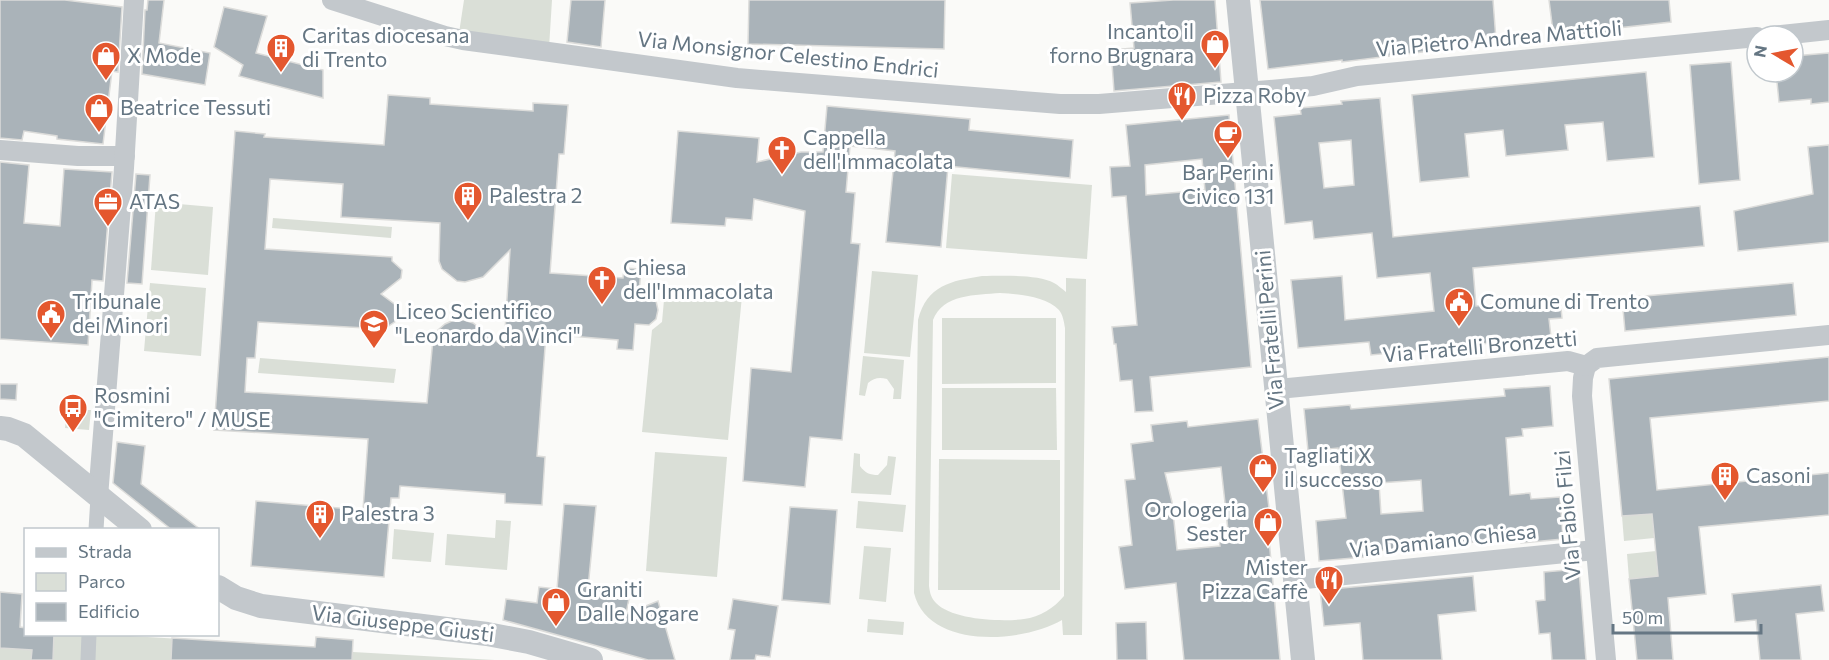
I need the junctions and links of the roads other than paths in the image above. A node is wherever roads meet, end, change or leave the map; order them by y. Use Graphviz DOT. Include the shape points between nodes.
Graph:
graph roads {
  1 [pos="134,0"];
  2 [pos="332,0"];
  3 [pos="1238,0"];
  4 [pos="1829,30"];
  5 [pos="1805,33"];
  6 [pos="1745,39"];
  7 [pos="1247,91"];
  8 [pos="0,150"];
  9 [pos="125,156"];
  10 [pos="1829,335"];
  11 [pos="1586,366"];
  12 [pos="1278,389"];
  13 [pos="0,428"];
  14 [pos="98,498"];
  15 [pos="96,528"];
  16 [pos="137,528"];
  17 [pos="1595,550"];
  18 [pos="1295,580"];
  19 [pos="219,588"];
  20 [pos="89,636"];
  21 [pos="88,660"];
  22 [pos="591,660"];
  23 [pos="1303,660"];
  24 [pos="1606,660"];
  1 -- 9 [label="street"];
  2 -- 7 [label="street, Via Monsignor Celestino Endrici" via="463,40 737,78 1081,104"];
  3 -- 7 [label="street, Via Fratelli Perini"];
  4 -- 5 [label="street"];
  6 -- 7 [label="street, Via Pietro Andrea Mattioli" via="1357,76 1312,86"];
  7 -- 12 [label="street, Via Fratelli Perini"];
  8 -- 9 [label="street"];
  9 -- 14 [label="street"];
  10 -- 11 [label="street, Via Fratelli Bronzetti" via="1597,358"];
  11 -- 12 [label="street, Via Fratelli Bronzetti" via="1568,361"];
  11 -- 17 [label="street, Via Fabio Filzi" via="1582,396"];
  12 -- 18 [label="street, Via Fratelli Perini"];
  13 -- 14 [label="street" via="24,435"];
  14 -- 15 [label="street"];
  14 -- 16 [label="street"];
  17 -- 18 [label="street, Via Damiano Chiesa"];
  17 -- 24 [label="street, Via Fabio Filzi"];
  18 -- 23 [label="street, Via Fratelli Perini"];
  19 -- 22 [label="street, Via Giuseppe Giusti" via="261,606 487,634"];
  20 -- 21 [label="street"];
}
